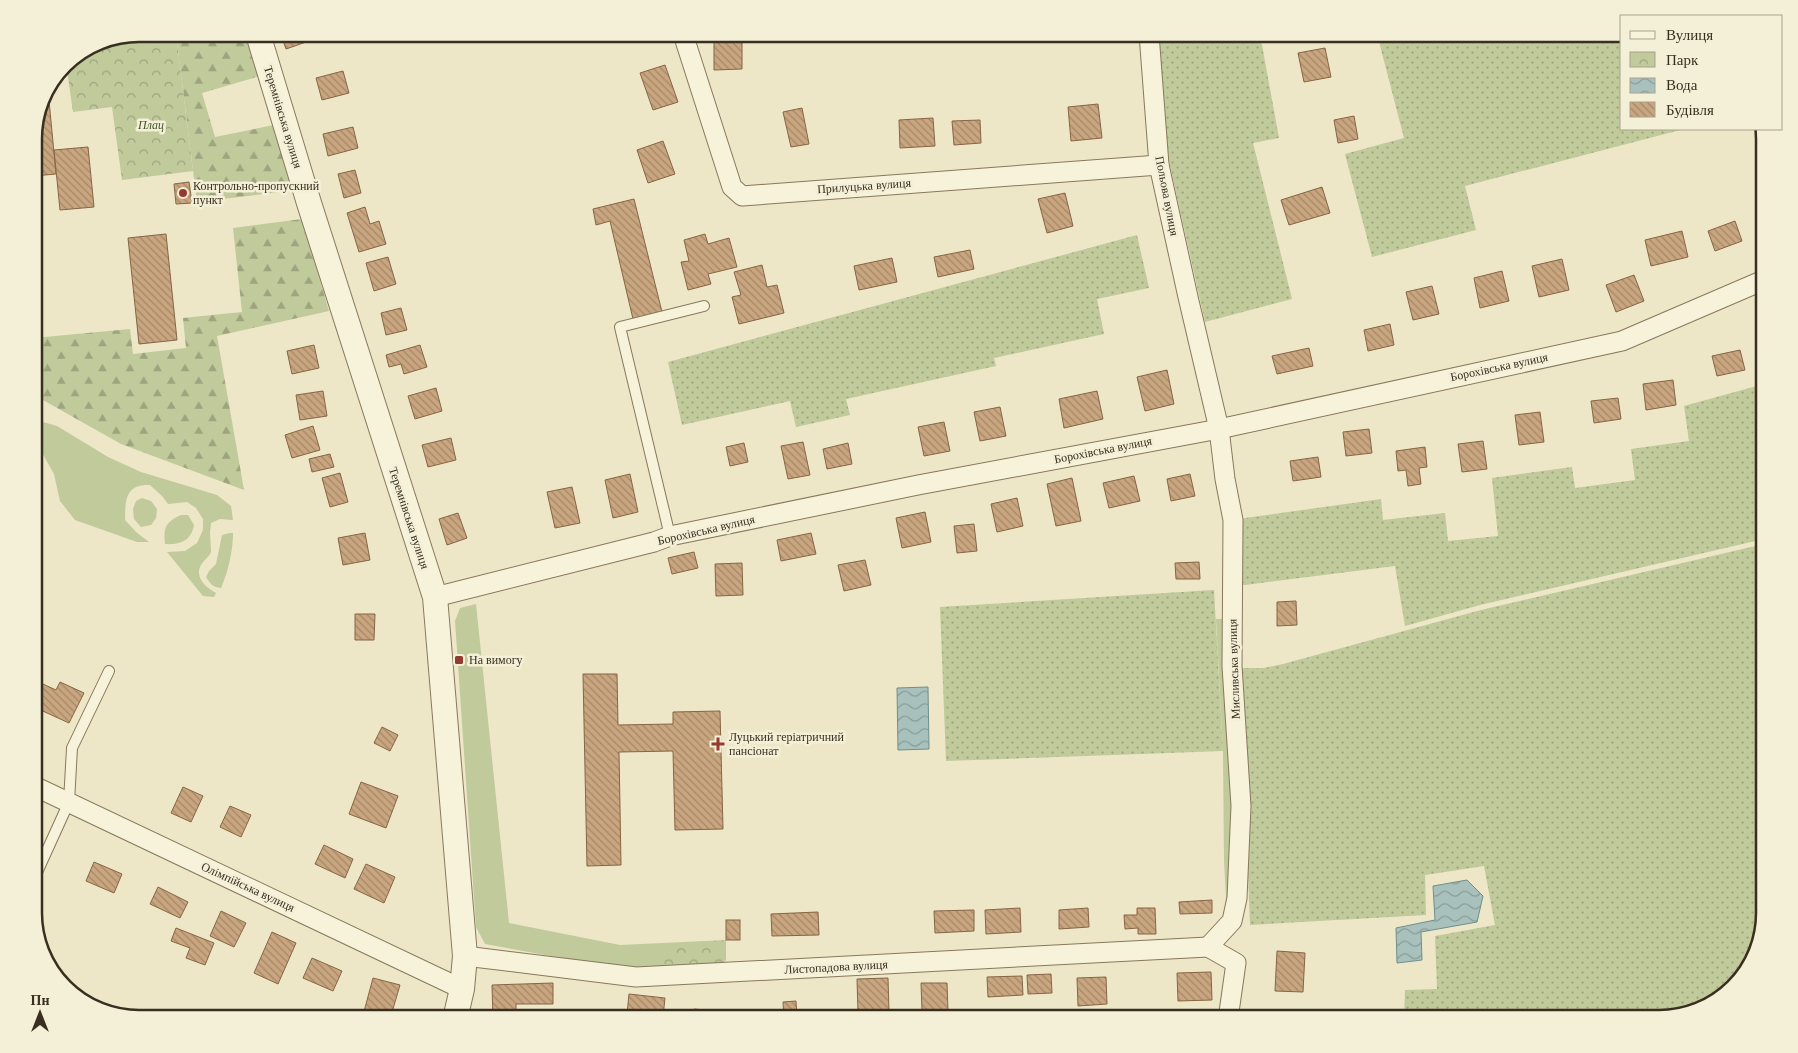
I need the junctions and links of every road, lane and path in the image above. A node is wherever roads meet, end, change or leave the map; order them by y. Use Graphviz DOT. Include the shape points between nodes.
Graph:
graph roads {
  1 [pos="1150,42"];
  2 [pos="261,43"];
  3 [pos="686,43"];
  4 [pos="1160,165"];
  5 [pos="1755,284"];
  6 [pos="1188,297"];
  7 [pos="704,306"];
  8 [pos="1219,429"];
  9 [pos="670,536"];
  10 [pos="435,597"];
  11 [pos="109,671"];
  12 [pos="43,790"];
  13 [pos="69,802"];
  14 [pos="43,859"];
  15 [pos="1208,947"];
  16 [pos="465,956"];
  17 [pos="462,989"];
  18 [pos="457,1011"];
  19 [pos="1229,1011"];
  1 -- 4 [label="street, Польова вулиця"];
  2 -- 10 [label="street, Теремнівська вулиця"];
  3 -- 4 [label="street, Прилуцька вулиця" via="732,187 742,196"];
  4 -- 6 [label="street, Польова вулиця"];
  5 -- 8 [label="street, Борохівська вулиця" via="1622,340"];
  6 -- 8 [label="street, Мисливська вулиця"];
  7 -- 9 [label="lane" via="620,327"];
  8 -- 9 [label="street, Борохівська вулиця" via="918,485"];
  8 -- 15 [label="street, Мисливська вулиця" via="1233,520 1232,666 1241,806 1237,898 1232,921"];
  9 -- 10 [label="street, Борохівська вулиця"];
  10 -- 16 [label="street, Теремнівська вулиця"];
  11 -- 13 [label="lane" via="72,748"];
  12 -- 13 [label="street, Олімпійська вулиця"];
  13 -- 14 [label="lane"];
  13 -- 17 [label="street, Олімпійська вулиця"];
  15 -- 16 [label="street, Листопадова вулиця" via="636,977"];
  15 -- 19 [label="street" via="1236,963"];
  16 -- 17 [label="street, Теремнівська вулиця"];
  17 -- 18 [label="street, Теремнівська вулиця"];
}
